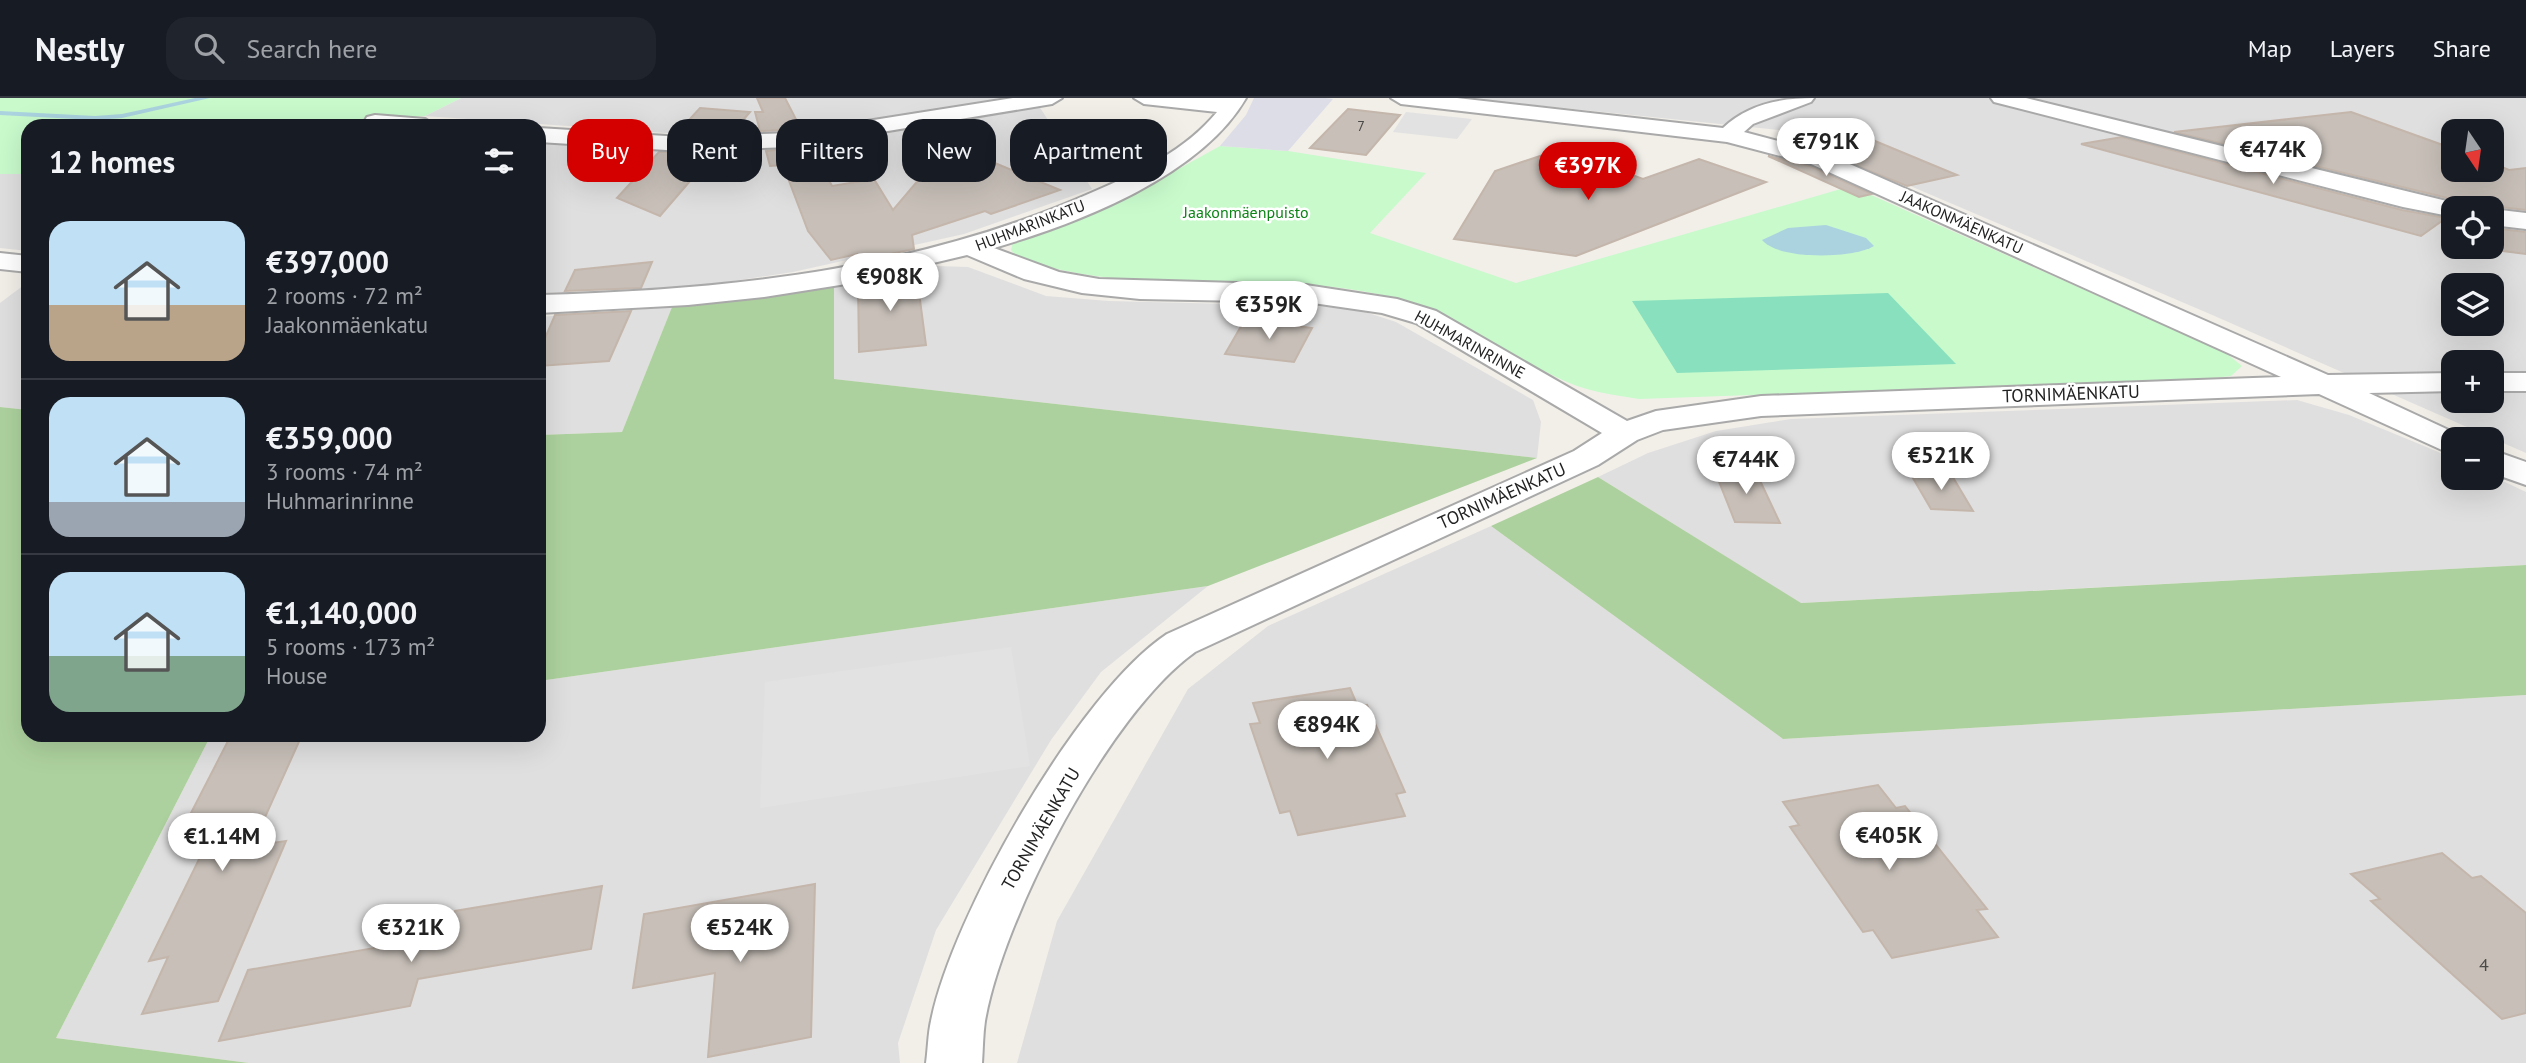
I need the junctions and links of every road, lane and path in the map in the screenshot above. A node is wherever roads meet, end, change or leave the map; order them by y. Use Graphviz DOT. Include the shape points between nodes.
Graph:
graph roads {
  1 [pos="1052,98"];
  2 [pos="1144,98"];
  3 [pos="1401,98"];
  4 [pos="1804,98"];
  5 [pos="2001,98"];
  6 [pos="1234,102"];
  7 [pos="546,135"];
  8 [pos="1728,135"];
  9 [pos="2441,207"];
  10 [pos="2504,218"];
  11 [pos="2526,221"];
  12 [pos="973,248"];
  13 [pos="0,261"];
  14 [pos="21,263"];
  15 [pos="546,304"];
  16 [pos="2441,382"];
  17 [pos="2504,382"];
  18 [pos="2526,382"];
  19 [pos="2324,384"];
  20 [pos="1625,433"];
  21 [pos="2441,437"];
  22 [pos="2504,465"];
  23 [pos="2526,475"];
  24 [pos="954,1063"];
  1 -- 7 [label="street" via="791,141 682,144"];
  2 -- 6 [label="street"];
  3 -- 8 [label="street, JAAKONMÄENKATU"];
  4 -- 8 [label="street" via="1745,119"];
  5 -- 9 [label="street"];
  6 -- 12 [label="street, HUHMARINKATU" via="1205,140 1163,168 1063,215"];
  8 -- 19 [label="street, JAAKONMÄENKATU" via="1819,159"];
  10 -- 11 [label="street"];
  12 -- 15 [label="street, HUHMARINKATU" via="846,274 715,293"];
  12 -- 20 [label="street, HUHMARINRINNE" via="1018,269 1098,287 1308,294 1391,304 1426,317"];
  13 -- 14 [label="street"];
  16 -- 19 [label="street, TORNIMÄENKATU"];
  17 -- 18 [label="street"];
  19 -- 20 [label="street, TORNIMÄENKATU" via="1761,407 1681,415"];
  19 -- 21 [label="street, JAAKONMÄENKATU"];
  20 -- 24 [label="street, TORNIMÄENKATU" via="1586,458 1181,643 1152,664 1057,794 1003,896 962,1004 953,1044"];
  22 -- 23 [label="street"];
}
